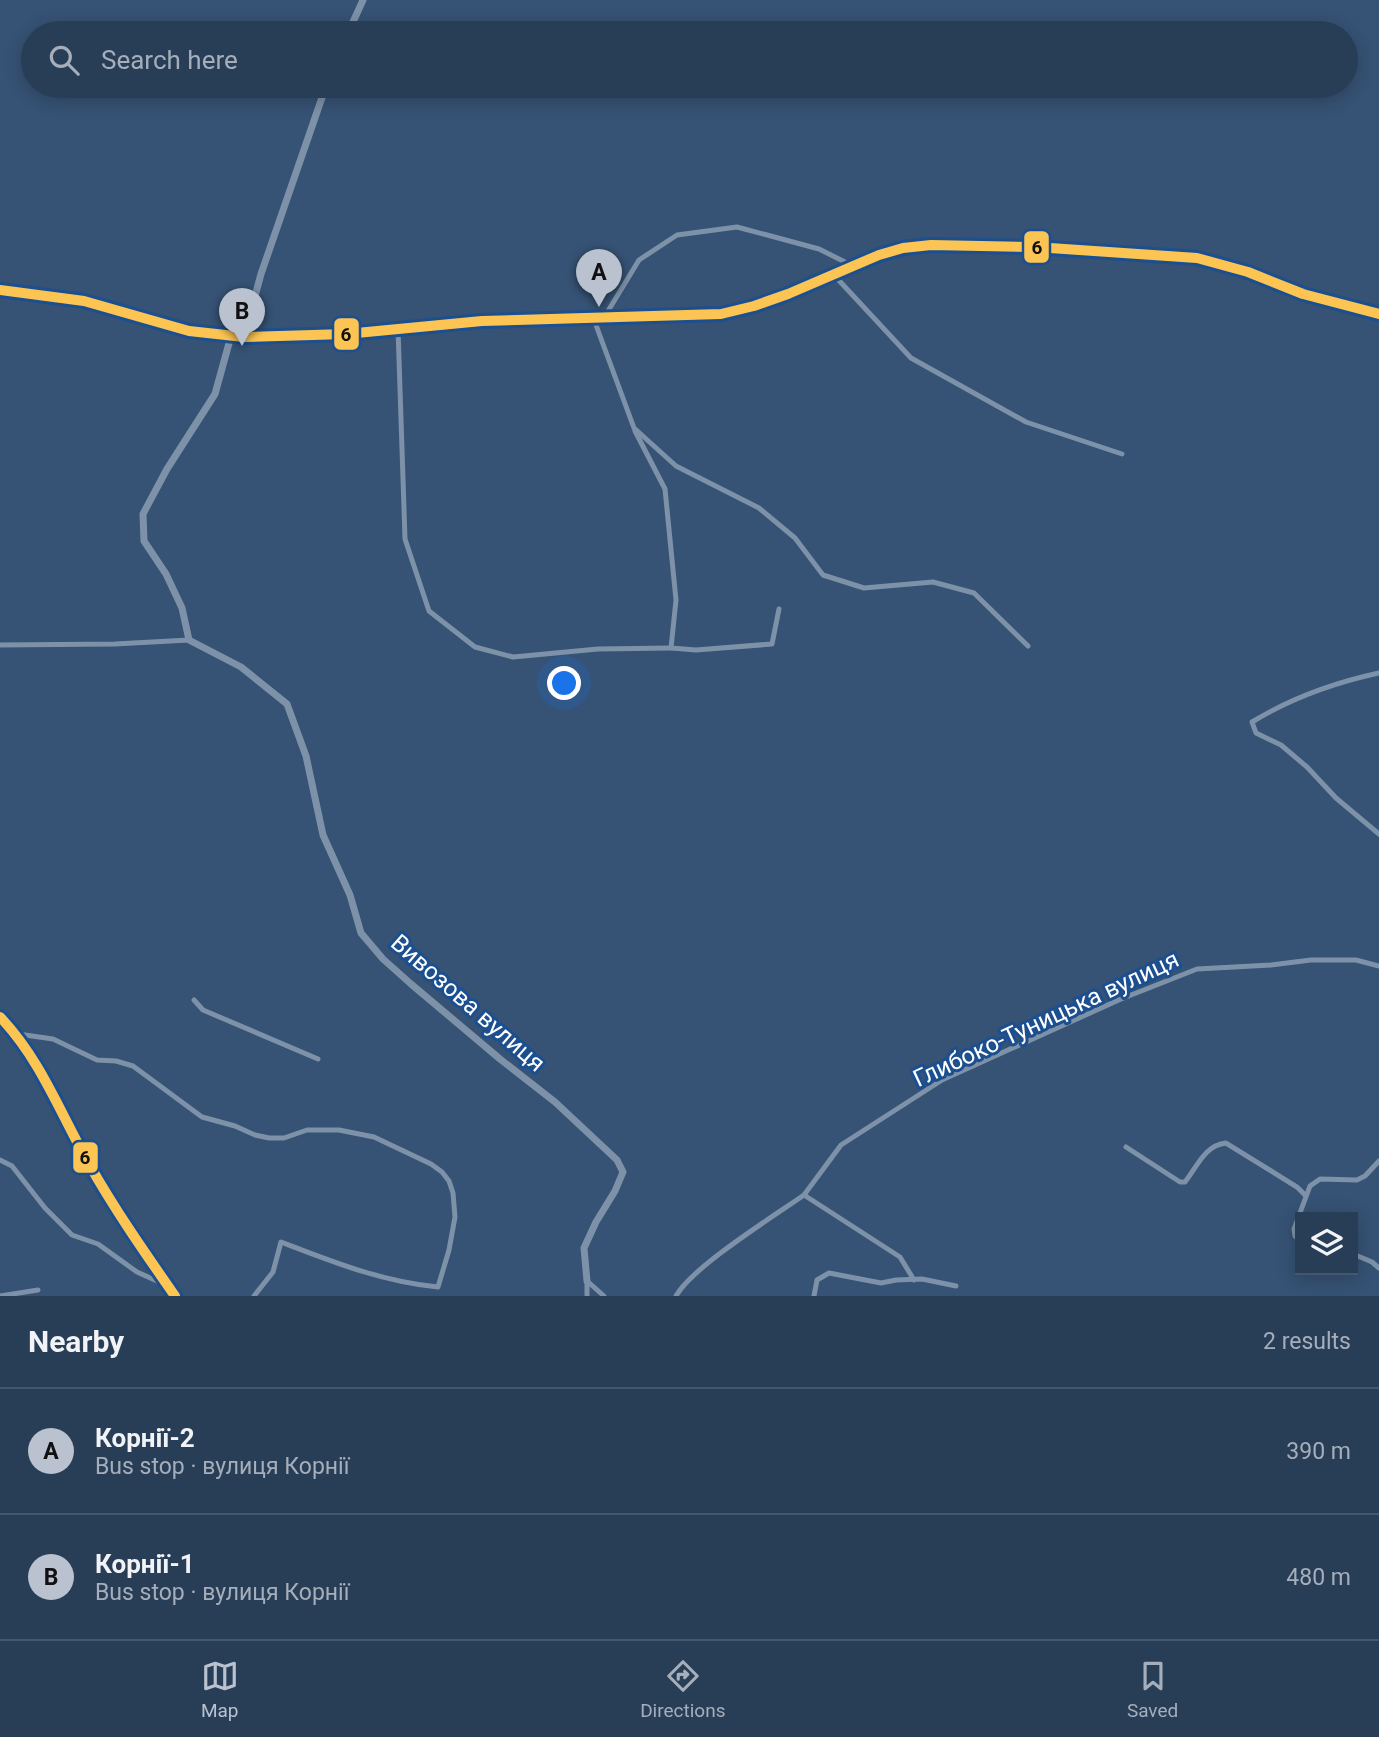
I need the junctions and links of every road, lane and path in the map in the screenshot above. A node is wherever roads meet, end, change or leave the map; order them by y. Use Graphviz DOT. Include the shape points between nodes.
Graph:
graph roads {
  1 [pos="363,0"];
  2 [pos="353,21"];
  3 [pos="322,98"];
  4 [pos="853,266"];
  5 [pos="833,274"];
  6 [pos="0,290"];
  7 [pos="1379,314"];
  8 [pos="593,317"];
  9 [pos="605,317"];
  10 [pos="398,329"];
  11 [pos="231,336"];
  12 [pos="244,337"];
  13 [pos="634,428"];
  14 [pos="1122,454"];
  15 [pos="779,609"];
  16 [pos="188,640"];
  17 [pos="0,645"];
  18 [pos="1028,646"];
  19 [pos="671,648"];
  20 [pos="1379,673"];
  21 [pos="1379,834"];
  22 [pos="1379,966"];
  23 [pos="194,1000"];
  24 [pos="0,1017"];
  25 [pos="18,1034"];
  26 [pos="318,1059"];
  27 [pos="1126,1147"];
  28 [pos="0,1160"];
  29 [pos="1379,1161"];
  30 [pos="804,1195"];
  31 [pos="1305,1195"];
  32 [pos="1300,1212"];
  33 [pos="1358,1256"];
  34 [pos="1379,1268"];
  35 [pos="163,1279"];
  36 [pos="914,1280"];
  37 [pos="587,1281"];
  38 [pos="956,1286"];
  39 [pos="38,1290"];
  40 [pos="0,1296"];
  41 [pos="175,1296"];
  42 [pos="254,1296"];
  43 [pos="587,1296"];
  44 [pos="604,1296"];
  45 [pos="676,1296"];
  46 [pos="814,1296"];
  1 -- 2 [label="street"];
  3 -- 12 [label="street"];
  4 -- 5 [label="highway"];
  4 -- 7 [label="highway" via="903,248 931,245 1197,258"];
  4 -- 9 [label="street" via="819,249 737,227 677,235 639,260"];
  5 -- 9 [label="highway" via="754,306 721,314"];
  5 -- 14 [label="street" via="911,358 1026,422"];
  6 -- 11 [label="highway" via="84,301 189,331"];
  8 -- 9 [label="highway"];
  8 -- 10 [label="highway" via="482,320"];
  8 -- 13 [label="street"];
  10 -- 12 [label="highway"];
  10 -- 19 [label="street" via="405,539 429,611 475,648 513,657"];
  11 -- 12 [label="highway"];
  11 -- 16 [label="street" via="215,394 143,514 144,541 182,608"];
  13 -- 18 [label="street" via="676,466 760,508 795,538 823,575 864,588 933,582 974,593"];
  13 -- 19 [label="street" via="665,489 676,600"];
  15 -- 19 [label="street" via="772,645"];
  16 -- 17 [label="street"];
  16 -- 37 [label="street, Вивозова вулиця" via="241,667 287,704 306,756 323,835 361,933 411,984 555,1102 617,1160 623,1172 584,1248"];
  20 -- 21 [label="street" via="1300,696 1252,722 1256,733 1281,745"];
  22 -- 30 [label="street, Глибоко-Туницька вулиця" via="1356,960 1311,960 1196,969 943,1080 841,1145"];
  23 -- 26 [label="street" via="203,1010"];
  24 -- 25 [label="main road"];
  25 -- 35 [label="main road" via="58,1098 109,1199"];
  25 -- 42 [label="street" via="53,1039 97,1060 133,1066 202,1117 255,1135 284,1138 307,1130 339,1130 374,1137 431,1164 446,1177 455,1217 438,1287 354,1271 281,1242 273,1272"];
  27 -- 31 [label="street" via="1185,1182 1206,1152 1226,1143"];
  28 -- 35 [label="street" via="12,1166 72,1235 98,1244 137,1272"];
  29 -- 31 [label="street" via="1357,1180 1320,1179"];
  30 -- 36 [label="street" via="900,1257"];
  30 -- 45 [label="street, Глибоко-Туницька вулиця" via="723,1253"];
  31 -- 32 [label="street"];
  33 -- 34 [label="street"];
  35 -- 41 [label="main road"];
  36 -- 38 [label="street"];
  36 -- 46 [label="street" via="881,1283 829,1273 817,1280"];
  37 -- 43 [label="street, Вивозова вулиця"];
  37 -- 44 [label="street"];
  39 -- 40 [label="street"];
}
